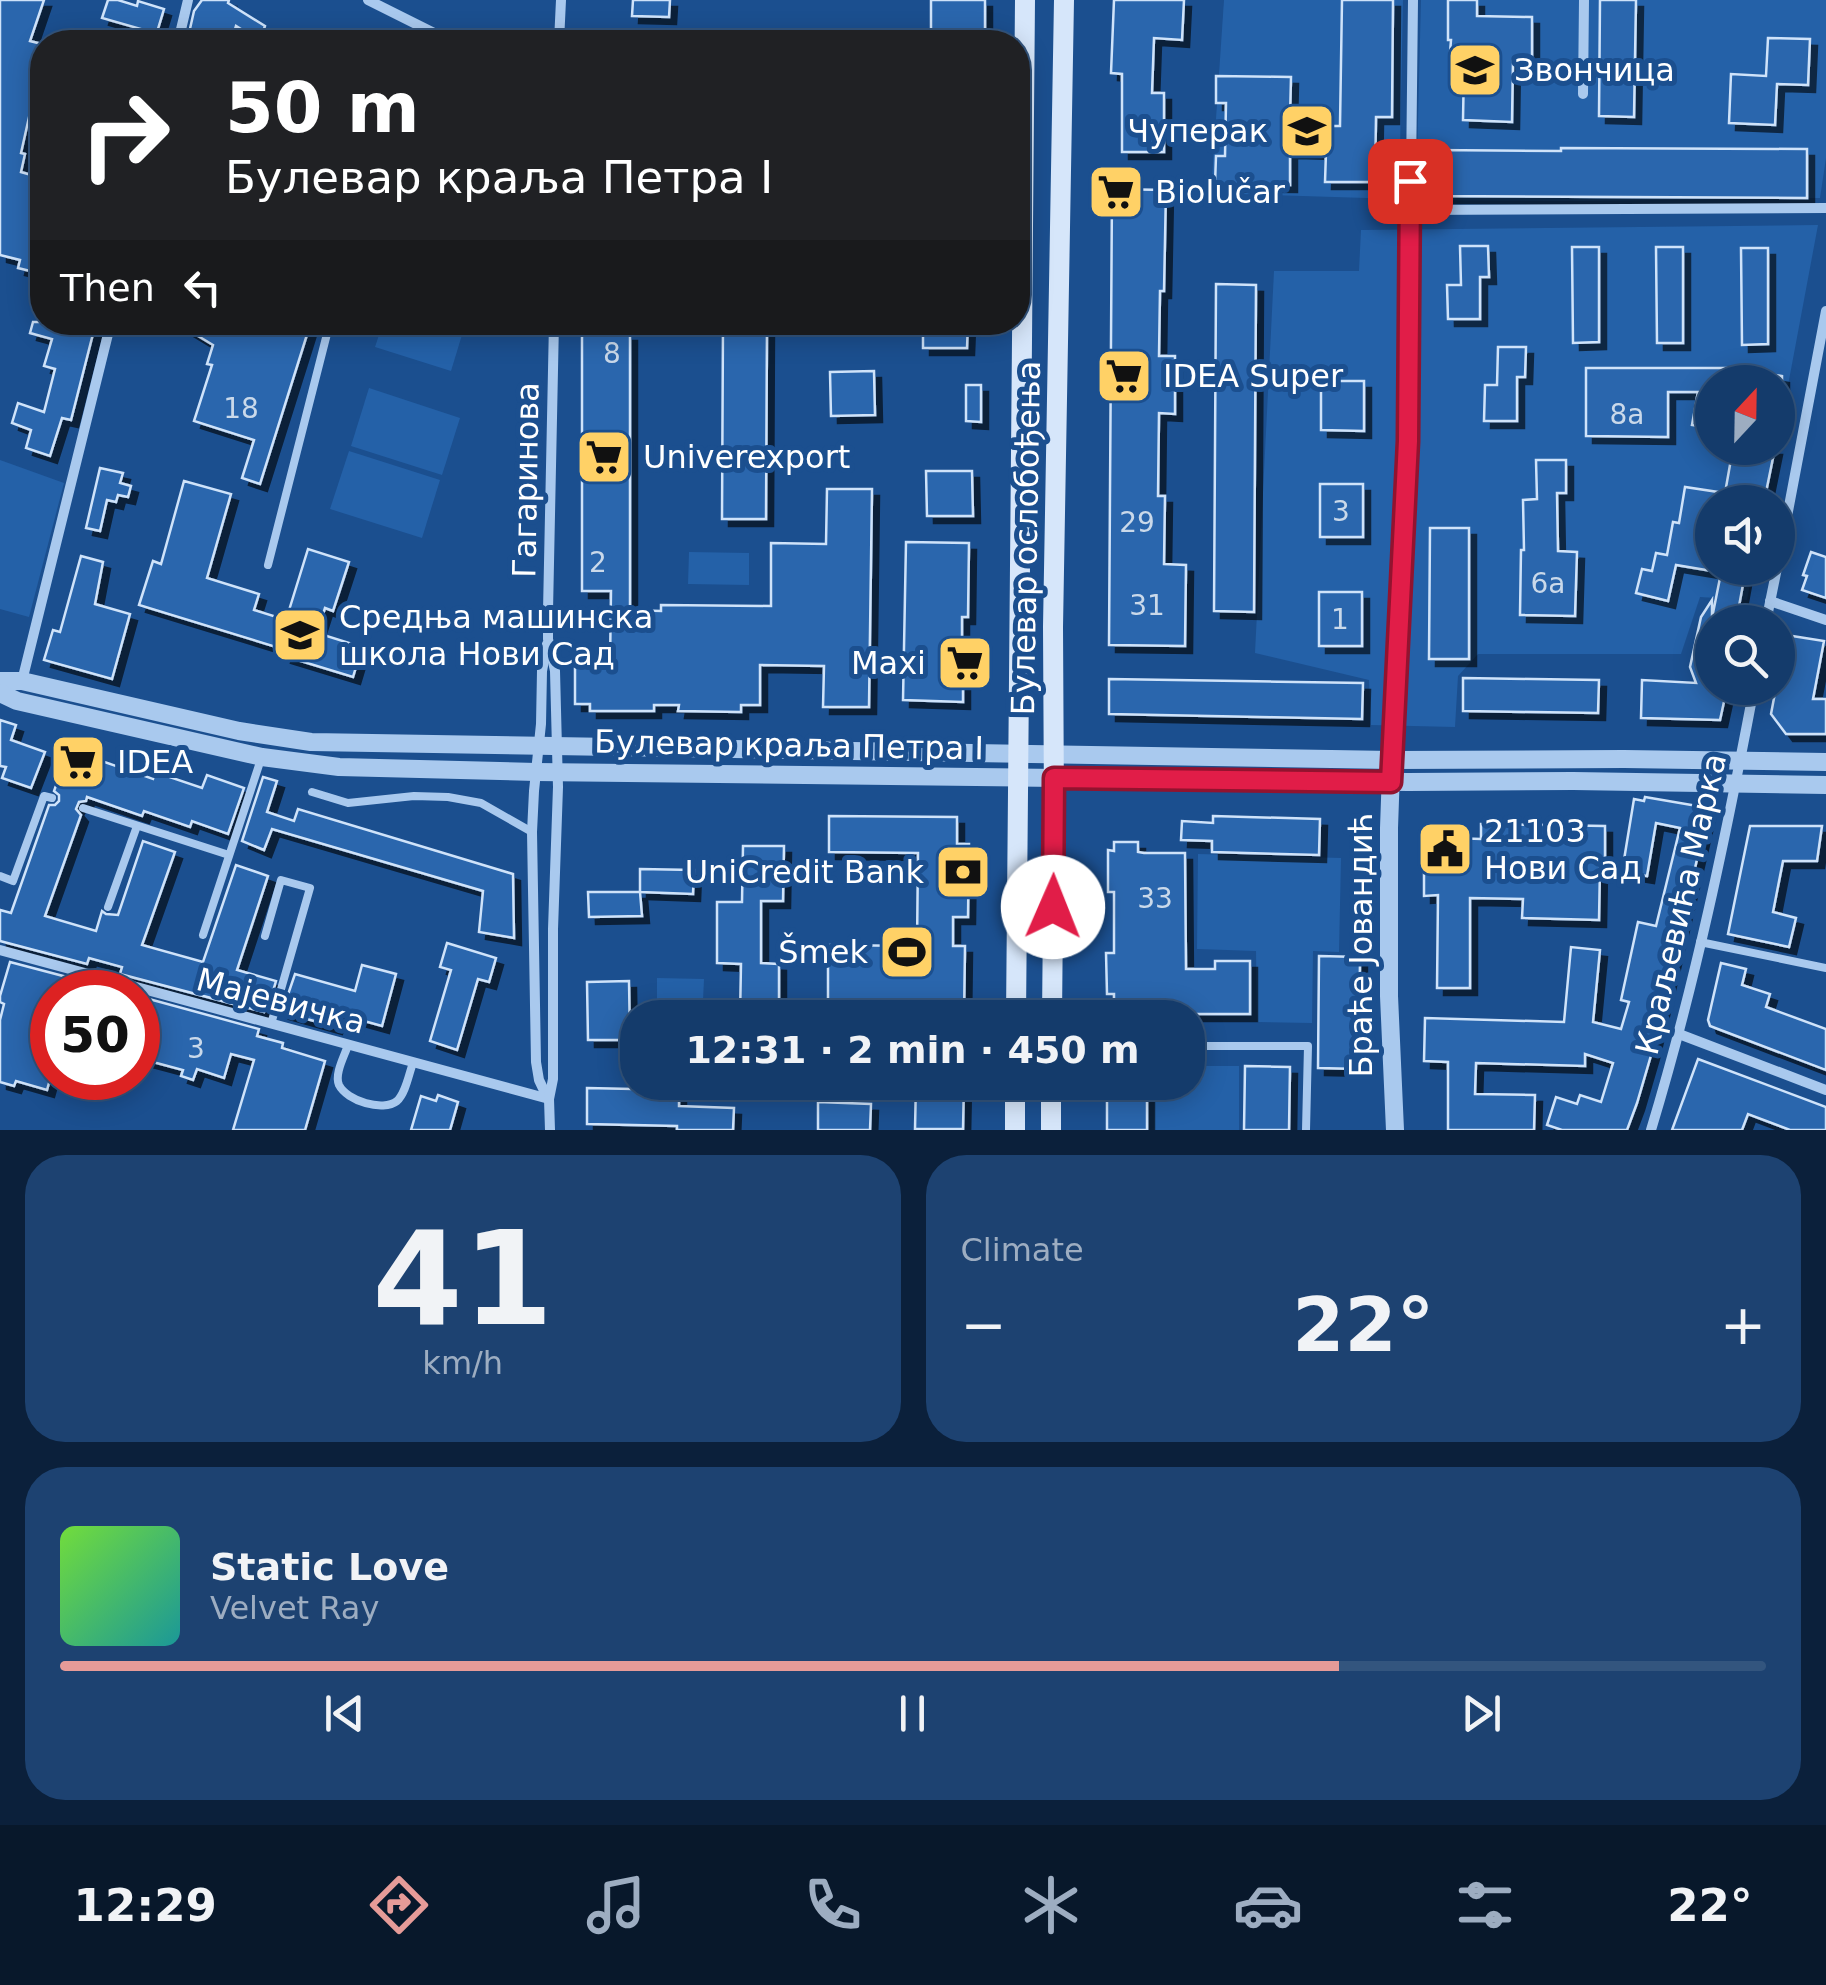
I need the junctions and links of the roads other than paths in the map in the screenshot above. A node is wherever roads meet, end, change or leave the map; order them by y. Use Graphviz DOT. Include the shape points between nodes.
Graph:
graph roads {
  1 [pos="188,0"];
  2 [pos="368,0"];
  3 [pos="561,0"];
  4 [pos="1025,0"];
  5 [pos="1064,0"];
  6 [pos="1413,0"];
  7 [pos="1584,0"];
  8 [pos="181,30"];
  9 [pos="428,30"];
  10 [pos="560,30"];
  11 [pos="1025,30"];
  12 [pos="1583,94"];
  13 [pos="1826,208"];
  14 [pos="1410,210"];
  15 [pos="1826,311"];
  16 [pos="108,335"];
  17 [pos="327,335"];
  18 [pos="554,335"];
  19 [pos="1022,335"];
  20 [pos="1793,485"];
  21 [pos="268,565"];
  22 [pos="1773,585"];
  23 [pos="1770,601"];
  24 [pos="1769,605"];
  25 [pos="1826,620"];
  26 [pos="548,640"];
  27 [pos="0,681"];
  28 [pos="22,681"];
  29 [pos="0,693"];
  30 [pos="1751,705"];
  31 [pos="548,746"];
  32 [pos="1018,753"];
  33 [pos="1054,754"];
  34 [pos="262,756"];
  35 [pos="1392,760"];
  36 [pos="1740,762"];
  37 [pos="1826,762"];
  38 [pos="536,772"];
  39 [pos="558,772"];
  40 [pos="1018,778"];
  41 [pos="1054,778"];
  42 [pos="1391,782"];
  43 [pos="1736,784"];
  44 [pos="1826,785"];
  45 [pos="312,792"];
  46 [pos="52,798"];
  47 [pos="83,808"];
  48 [pos="137,826"];
  49 [pos="532,832"];
  50 [pos="229,855"];
  51 [pos="0,876"];
  52 [pos="108,906"];
  53 [pos="203,935"];
  54 [pos="264,936"];
  55 [pos="1700,942"];
  56 [pos="1,953"];
  57 [pos="1826,968"];
  58 [pos="1016,1000"];
  59 [pos="1052,1000"];
  60 [pos="272,1024"];
  61 [pos="1678,1034"];
  62 [pos="348,1045"];
  63 [pos="1205,1046"];
  64 [pos="412,1063"];
  65 [pos="1826,1090"];
  66 [pos="549,1100"];
  67 [pos="1015,1100"];
  68 [pos="1051,1100"];
  69 [pos="550,1130"];
  70 [pos="1015,1130"];
  71 [pos="1050,1130"];
  72 [pos="1306,1130"];
  73 [pos="1395,1130"];
  74 [pos="1651,1130"];
  1 -- 8 [label="street"];
  2 -- 9 [label="street"];
  3 -- 10 [label="street"];
  4 -- 11 [label="main road, Булевар ослобођења"];
  5 -- 33 [label="main road, Булевар ослобођења"];
  6 -- 14 [label="street"];
  7 -- 12 [label="street"];
  13 -- 14 [label="street"];
  14 -- 35 [label="street" via="1408,441"];
  15 -- 20 [label="street"];
  16 -- 28 [label="street"];
  17 -- 21 [label="lane"];
  18 -- 26 [label="street, Гагаринова"];
  19 -- 32 [label="main road, Булевар ослобођења"];
  22 -- 23 [label="street"];
  23 -- 24 [label="street"];
  23 -- 25 [label="street"];
  26 -- 31 [label="street, Гагаринова" via="555,671"];
  26 -- 31 [label="street, Гагаринова" via="542,671"];
  27 -- 28 [label="street, Булевар краља Петра I"];
  28 -- 31 [label="street, Булевар краља Петра I" via="310,742"];
  29 -- 34 [label="street, Булевар краља Петра I"];
  30 -- 36 [label="street, Краљевића Марка"];
  31 -- 32 [label="street, Булевар краља Петра I"];
  31 -- 38 [label="street, Гагаринова"];
  31 -- 39 [label="street, Гагаринова"];
  32 -- 33 [label="street, Булевар краља Петра I"];
  32 -- 40 [label="main road, Булевар ослобођења"];
  33 -- 35 [label="street, Булевар краља Петра I"];
  33 -- 41 [label="main road, Булевар ослобођења"];
  34 -- 38 [label="street, Булевар краља Петра I" via="340,768"];
  34 -- 50 [label="lane"];
  35 -- 36 [label="street, Булевар краља Петра I"];
  35 -- 42 [label="street, Браће Јовандић"];
  36 -- 37 [label="street, Булевар краља Петра I"];
  36 -- 43 [label="street, Краљевића Марка"];
  38 -- 39 [label="street, Булевар краља Петра I"];
  38 -- 49 [label="street, Гагаринова"];
  39 -- 40 [label="street, Булевар краља Петра I"];
  39 -- 66 [label="street, Гагаринова"];
  40 -- 41 [label="street, Булевар краља Петра I"];
  40 -- 58 [label="main road, Булевар ослобођења"];
  41 -- 42 [label="street, Булевар краља Петра I"];
  41 -- 59 [label="main road, Булевар ослобођења"];
  42 -- 43 [label="street, Булевар краља Петра I"];
  42 -- 73 [label="street, Браће Јовандић"];
  43 -- 44 [label="street, Булевар краља Петра I"];
  43 -- 55 [label="street, Краљевића Марка"];
  45 -- 49 [label="lane" via="348,803 414,796 464,800"];
  46 -- 51 [label="lane" via="44,796 13,881"];
  47 -- 48 [label="lane"];
  48 -- 50 [label="lane"];
  48 -- 52 [label="lane"];
  49 -- 66 [label="street, Гагаринова" via="536,1062"];
  50 -- 53 [label="lane"];
  54 -- 60 [label="lane" via="281,880 310,888"];
  55 -- 57 [label="lane"];
  55 -- 61 [label="street, Краљевића Марка"];
  56 -- 60 [label="street, Мајевичка"];
  60 -- 62 [label="street, Мајевичка"];
  61 -- 65 [label="street"];
  61 -- 74 [label="street, Краљевића Марка"];
  62 -- 64 [label="street, Мајевичка"];
  62 -- 64 [label="lane" via="339,1085 367,1103 397,1102"];
  63 -- 72 [label="lane" via="1308,1046"];
  64 -- 66 [label="street, Мајевичка"];
  66 -- 69 [label="street"];
  67 -- 70 [label="main road"];
  68 -- 71 [label="main road"];
}
